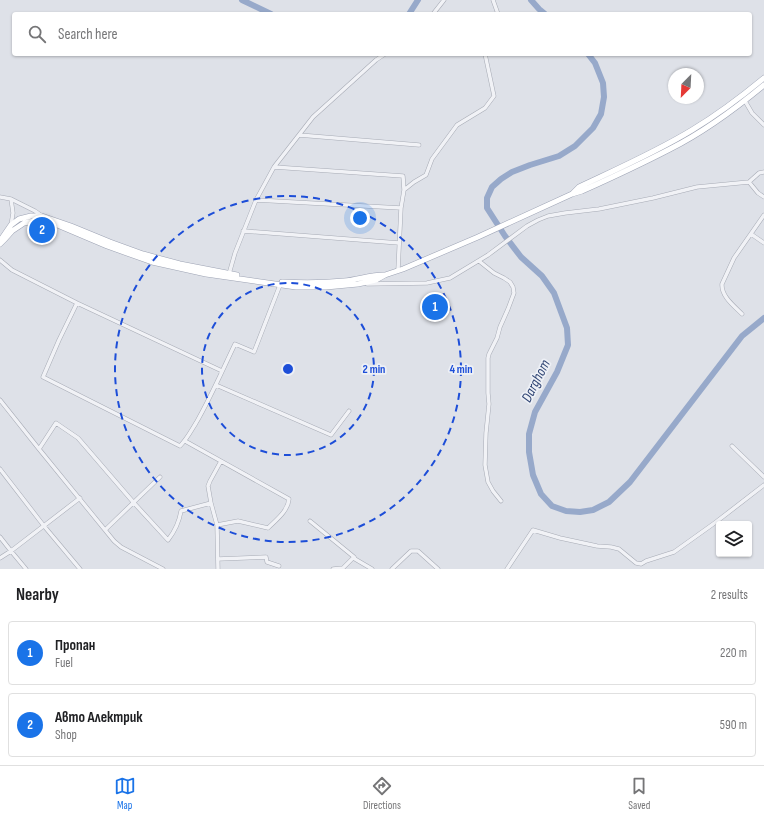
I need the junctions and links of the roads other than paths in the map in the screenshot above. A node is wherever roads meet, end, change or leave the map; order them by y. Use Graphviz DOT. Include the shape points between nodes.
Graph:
graph roads {
  1 [pos="444,0"];
  2 [pos="493,0"];
  3 [pos="435,12"];
  4 [pos="497,12"];
  5 [pos="382,56"];
  6 [pos="485,56"];
  7 [pos="764,78"];
  8 [pos="764,85"];
  9 [pos="745,101"];
  10 [pos="764,125"];
  11 [pos="299,135"];
  12 [pos="419,145"];
  13 [pos="274,167"];
  14 [pos="764,172"];
  15 [pos="749,182"];
  16 [pos="404,190"];
  17 [pos="572,194"];
  18 [pos="0,197"];
  19 [pos="764,197"];
  20 [pos="11,199"];
  21 [pos="256,200"];
  22 [pos="401,208"];
  23 [pos="764,215"];
  24 [pos="42,216"];
  25 [pos="11,225"];
  26 [pos="243,231"];
  27 [pos="751,234"];
  28 [pos="0,242"];
  29 [pos="399,243"];
  30 [pos="764,243"];
  31 [pos="142,256"];
  32 [pos="0,260"];
  33 [pos="479,261"];
  34 [pos="398,270"];
  35 [pos="230,274"];
  36 [pos="385,275"];
  37 [pos="358,284"];
  38 [pos="280,285"];
  39 [pos="77,303"];
  40 [pos="742,314"];
  41 [pos="222,371"];
  42 [pos="216,384"];
  43 [pos="0,400"];
  44 [pos="349,410"];
  45 [pos="184,441"];
  46 [pos="732,446"];
  47 [pos="39,449"];
  48 [pos="221,461"];
  49 [pos="0,469"];
  50 [pos="160,477"];
  51 [pos="764,477"];
  52 [pos="764,485"];
  53 [pos="80,498"];
  54 [pos="501,501"];
  55 [pos="134,503"];
  56 [pos="211,503"];
  57 [pos="310,521"];
  58 [pos="217,525"];
  59 [pos="44,526"];
  60 [pos="105,530"];
  61 [pos="0,536"];
  62 [pos="11,551"];
  63 [pos="354,557"];
  64 [pos="0,558"];
  65 [pos="218,559"];
  66 [pos="279,566"];
  67 [pos="339,568"];
  68 [pos="26,569"];
  69 [pos="80,569"];
  70 [pos="163,569"];
  71 [pos="218,569"];
  72 [pos="333,569"];
  73 [pos="372,569"];
  74 [pos="392,569"];
  75 [pos="438,569"];
  76 [pos="507,569"];
  1 -- 3 [label="street"];
  2 -- 4 [label="street"];
  5 -- 11 [label="street" via="313,117"];
  6 -- 16 [label="street" via="494,96 484,108 458,125 432,159 426,175"];
  7 -- 17 [label="main road" via="728,107 691,131 638,160 579,187"];
  8 -- 9 [label="main road"];
  9 -- 10 [label="street"];
  9 -- 17 [label="main road" via="671,149 582,192"];
  11 -- 12 [label="street"];
  11 -- 13 [label="street"];
  13 -- 16 [label="street" via="403,176"];
  13 -- 21 [label="street"];
  14 -- 15 [label="street"];
  15 -- 19 [label="street"];
  15 -- 33 [label="street" via="698,187 599,210 556,214 526,226"];
  16 -- 22 [label="street"];
  17 -- 34 [label="main road"];
  18 -- 20 [label="street"];
  20 -- 24 [label="street"];
  20 -- 25 [label="street"];
  21 -- 22 [label="street"];
  21 -- 26 [label="street"];
  22 -- 29 [label="street"];
  23 -- 27 [label="street"];
  24 -- 25 [label="main road" via="25,217"];
  24 -- 31 [label="main road"];
  25 -- 28 [label="main road"];
  26 -- 29 [label="street"];
  26 -- 35 [label="street"];
  27 -- 30 [label="street"];
  27 -- 40 [label="street" via="734,258 722,284 727,299"];
  28 -- 31 [label="main road" via="24,223 34,221 55,224 107,246"];
  29 -- 34 [label="street"];
  31 -- 35 [label="main road"];
  31 -- 38 [label="main road" via="152,262 206,274"];
  32 -- 39 [label="street" via="12,270"];
  33 -- 37 [label="street" via="450,278 433,282"];
  33 -- 54 [label="street" via="510,282 514,292 488,358 489,404 484,465 488,482"];
  34 -- 36 [label="main road"];
  35 -- 36 [label="main road" via="302,283 338,282"];
  36 -- 37 [label="main road"];
  37 -- 38 [label="main road" via="326,287"];
  38 -- 41 [label="street" via="254,352 234,344"];
  39 -- 41 [label="street"];
  39 -- 45 [label="street" via="43,378 180,446"];
  41 -- 42 [label="street"];
  42 -- 44 [label="street" via="330,435"];
  42 -- 45 [label="street"];
  43 -- 47 [label="street"];
  45 -- 48 [label="street"];
  46 -- 51 [label="street"];
  47 -- 53 [label="street"];
  47 -- 55 [label="street" via="56,423 78,438"];
  48 -- 56 [label="street" via="208,486"];
  48 -- 58 [label="street" via="289,498 289,503 268,528 238,520"];
  49 -- 59 [label="street"];
  50 -- 55 [label="street"];
  52 -- 76 [label="street" via="674,552 641,564 619,549 533,530"];
  53 -- 59 [label="street"];
  53 -- 60 [label="street"];
  55 -- 56 [label="street" via="168,540 180,520 181,511"];
  55 -- 60 [label="street"];
  56 -- 58 [label="street"];
  57 -- 63 [label="street"];
  58 -- 65 [label="street"];
  59 -- 62 [label="street"];
  59 -- 69 [label="street"];
  60 -- 70 [label="street" via="121,547"];
  61 -- 62 [label="street"];
  62 -- 64 [label="street"];
  62 -- 68 [label="street"];
  63 -- 67 [label="street" via="343,568"];
  63 -- 73 [label="street"];
  65 -- 66 [label="street" via="266,557 266,562"];
  65 -- 71 [label="street"];
  67 -- 72 [label="street"];
  74 -- 75 [label="street" via="415,550"];
}
